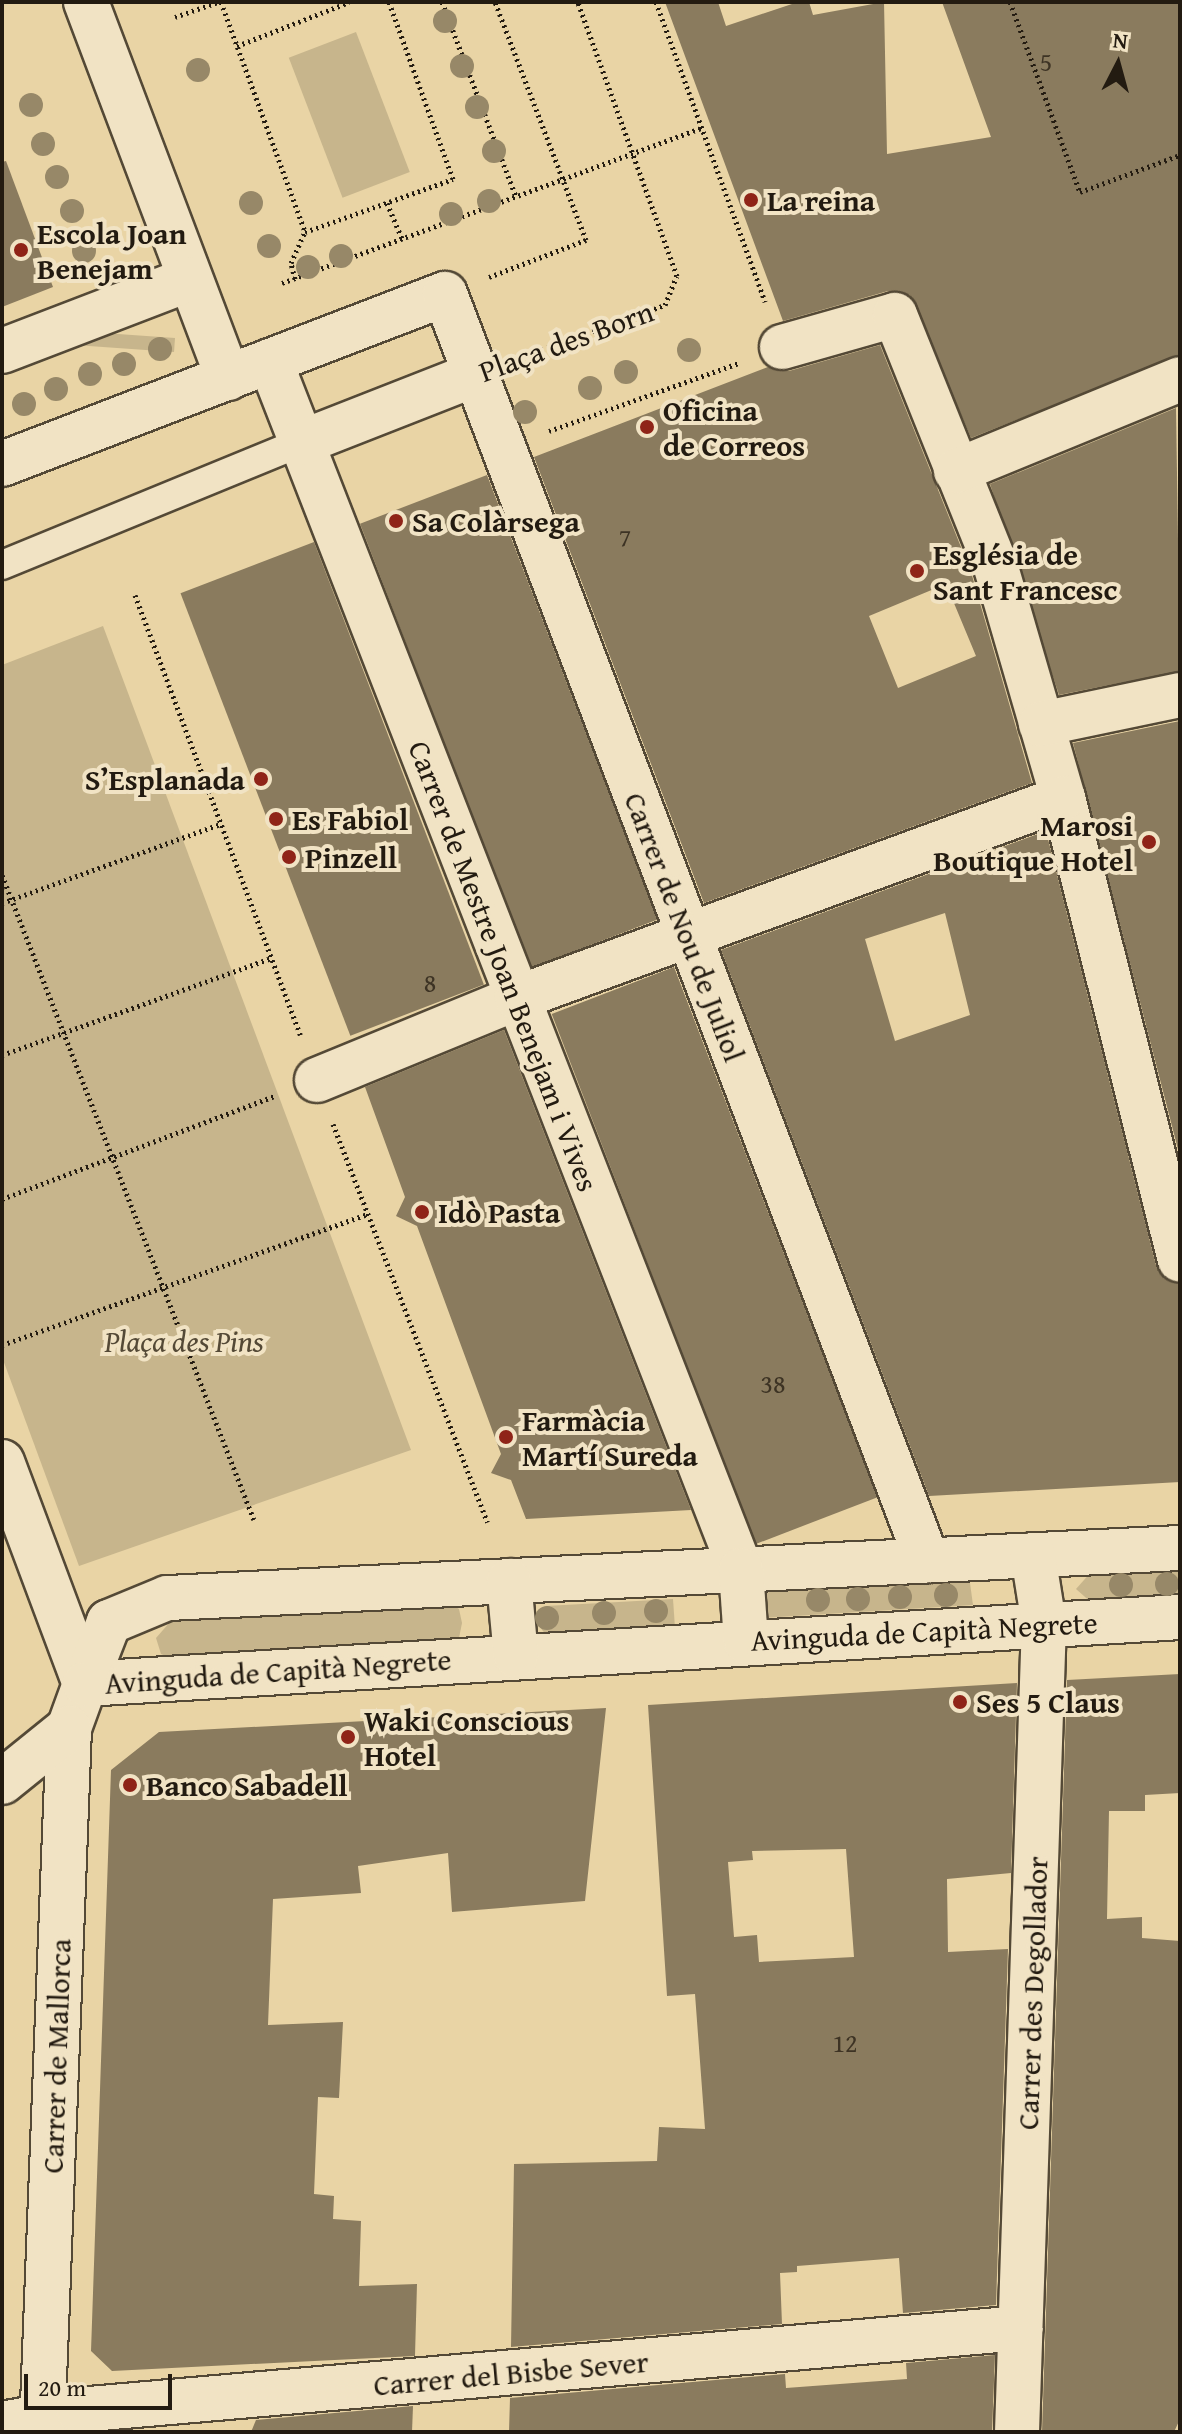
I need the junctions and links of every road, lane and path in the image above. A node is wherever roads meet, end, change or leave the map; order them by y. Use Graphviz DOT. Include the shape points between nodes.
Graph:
graph roads {
  1 [pos="86,2"];
  2 [pos="220,2"];
  3 [pos="349,2"];
  4 [pos="389,2"];
  5 [pos="442,2"];
  6 [pos="495,2"];
  7 [pos="578,2"];
  8 [pos="656,2"];
  9 [pos="1010,2"];
  10 [pos="175,17"];
  11 [pos="237,46"];
  12 [pos="702,128"];
  13 [pos="636,151"];
  14 [pos="1180,155"];
  15 [pos="563,179"];
  16 [pos="516,197"];
  17 [pos="387,202"];
  18 [pos="305,232"];
  19 [pos="402,239"];
  20 [pos="190,279"];
  21 [pos="295,279"];
  22 [pos="282,283"];
  23 [pos="445,294"];
  24 [pos="782,347"];
  25 [pos="2,351"];
  26 [pos="270,361"];
  27 [pos="476,374"];
  28 [pos="228,378"];
  29 [pos="1180,380"];
  30 [pos="300,443"];
  31 [pos="503,448"];
  32 [pos="2,464"];
  33 [pos="956,471"];
  34 [pos="2,565"];
  35 [pos="1180,695"];
  36 [pos="1041,724"];
  37 [pos="1063,798"];
  38 [pos="220,824"];
  39 [pos="2,875"];
  40 [pos="12,899"];
  41 [pos="2,903"];
  42 [pos="688,935"];
  43 [pos="271,958"];
  44 [pos="517,998"];
  45 [pos="63,1033"];
  46 [pos="2,1055"];
  47 [pos="317,1080"];
  48 [pos="113,1155"];
  49 [pos="2,1199"];
  50 [pos="367,1214"];
  51 [pos="1180,1259"];
  52 [pos="163,1287"];
  53 [pos="2,1345"];
  54 [pos="2,1462"];
  55 [pos="254,1520"];
  56 [pos="1180,1548"];
  57 [pos="18,1549"];
  58 [pos="1033,1555"];
  59 [pos="927,1560"];
  60 [pos="741,1570"];
  61 [pos="509,1581"];
  62 [pos="1180,1617"];
  63 [pos="1044,1624"];
  64 [pos="746,1642"];
  65 [pos="516,1656"];
  66 [pos="85,1684"];
  67 [pos="69,1728"];
  68 [pos="2,1782"];
  69 [pos="1020,2328"];
  70 [pos="29,2425"];
  71 [pos="1017,2432"];
  1 -- 20 [label="street"];
  2 -- 10 [label="path"];
  2 -- 11 [label="path"];
  3 -- 11 [label="path"];
  4 -- 17 [label="path" via="453,179"];
  5 -- 16 [label="path"];
  6 -- 15 [label="path"];
  7 -- 13 [label="path, Plaça des Born"];
  8 -- 12 [label="path"];
  9 -- 14 [label="path" via="1080,192"];
  11 -- 18 [label="path"];
  12 -- 13 [label="path"];
  12 -- 24 [label="path"];
  13 -- 15 [label="path"];
  13 -- 27 [label="path, Plaça des Born" via="677,276 665,305"];
  15 -- 16 [label="path"];
  15 -- 23 [label="path" via="586,240"];
  16 -- 19 [label="path"];
  17 -- 18 [label="path"];
  17 -- 19 [label="path"];
  18 -- 21 [label="path" via="291,263"];
  19 -- 21 [label="path"];
  20 -- 25 [label="street"];
  20 -- 28 [label="street"];
  21 -- 22 [label="path"];
  23 -- 26 [label="street"];
  23 -- 27 [label="street, Carrer de Nou de Juliol"];
  24 -- 31 [label="path"];
  24 -- 33 [label="street" via="895,315"];
  26 -- 28 [label="street"];
  26 -- 30 [label="street, Carrer de Mestre Joan Benejam i Vives"];
  27 -- 30 [label="street, Plaça des Born"];
  27 -- 31 [label="street, Carrer de Nou de Juliol"];
  28 -- 32 [label="street"];
  29 -- 33 [label="street"];
  30 -- 34 [label="lane"];
  30 -- 44 [label="street, Carrer de Mestre Joan Benejam i Vives"];
  31 -- 42 [label="street, Carrer de Nou de Juliol"];
  33 -- 36 [label="street" via="995,564"];
  35 -- 36 [label="street"];
  36 -- 37 [label="street"];
  37 -- 42 [label="street"];
  37 -- 51 [label="street"];
  38 -- 40 [label="path"];
  39 -- 40 [label="path"];
  40 -- 41 [label="path"];
  40 -- 45 [label="path"];
  42 -- 44 [label="street"];
  42 -- 59 [label="street, Carrer de Nou de Juliol"];
  43 -- 45 [label="path"];
  44 -- 47 [label="street"];
  44 -- 60 [label="street, Carrer de Mestre Joan Benejam i Vives"];
  45 -- 46 [label="path"];
  45 -- 48 [label="path"];
  47 -- 48 [label="path"];
  48 -- 49 [label="path"];
  48 -- 52 [label="path"];
  50 -- 52 [label="path"];
  52 -- 53 [label="path"];
  52 -- 55 [label="path"];
  54 -- 57 [label="street"];
  56 -- 58 [label="street, Avinguda de Capità Negrete"];
  57 -- 66 [label="street"];
  58 -- 59 [label="street, Avinguda de Capità Negrete"];
  58 -- 63 [label="street, Carrer des Degollador"];
  59 -- 60 [label="street, Avinguda de Capità Negrete"];
  60 -- 61 [label="street, Avinguda de Capità Negrete"];
  60 -- 64 [label="street, Carrer de Mestre Joan Benejam i Vives"];
  61 -- 65 [label="street"];
  61 -- 66 [label="street, Avinguda de Capità Negrete" via="167,1598 109,1622"];
  62 -- 63 [label="street, Avinguda de Capità Negrete"];
  63 -- 64 [label="street, Avinguda de Capità Negrete"];
  63 -- 69 [label="street, Carrer des Degollador"];
  64 -- 65 [label="street, Avinguda de Capità Negrete"];
  65 -- 66 [label="street, Avinguda de Capità Negrete"];
  66 -- 67 [label="street, Carrer de Mallorca"];
  67 -- 68 [label="street"];
  67 -- 70 [label="street, Carrer de Mallorca"];
  69 -- 70 [label="street, Carrer del Bisbe Sever"];
  69 -- 71 [label="street, Carrer des Degollador"];
}
